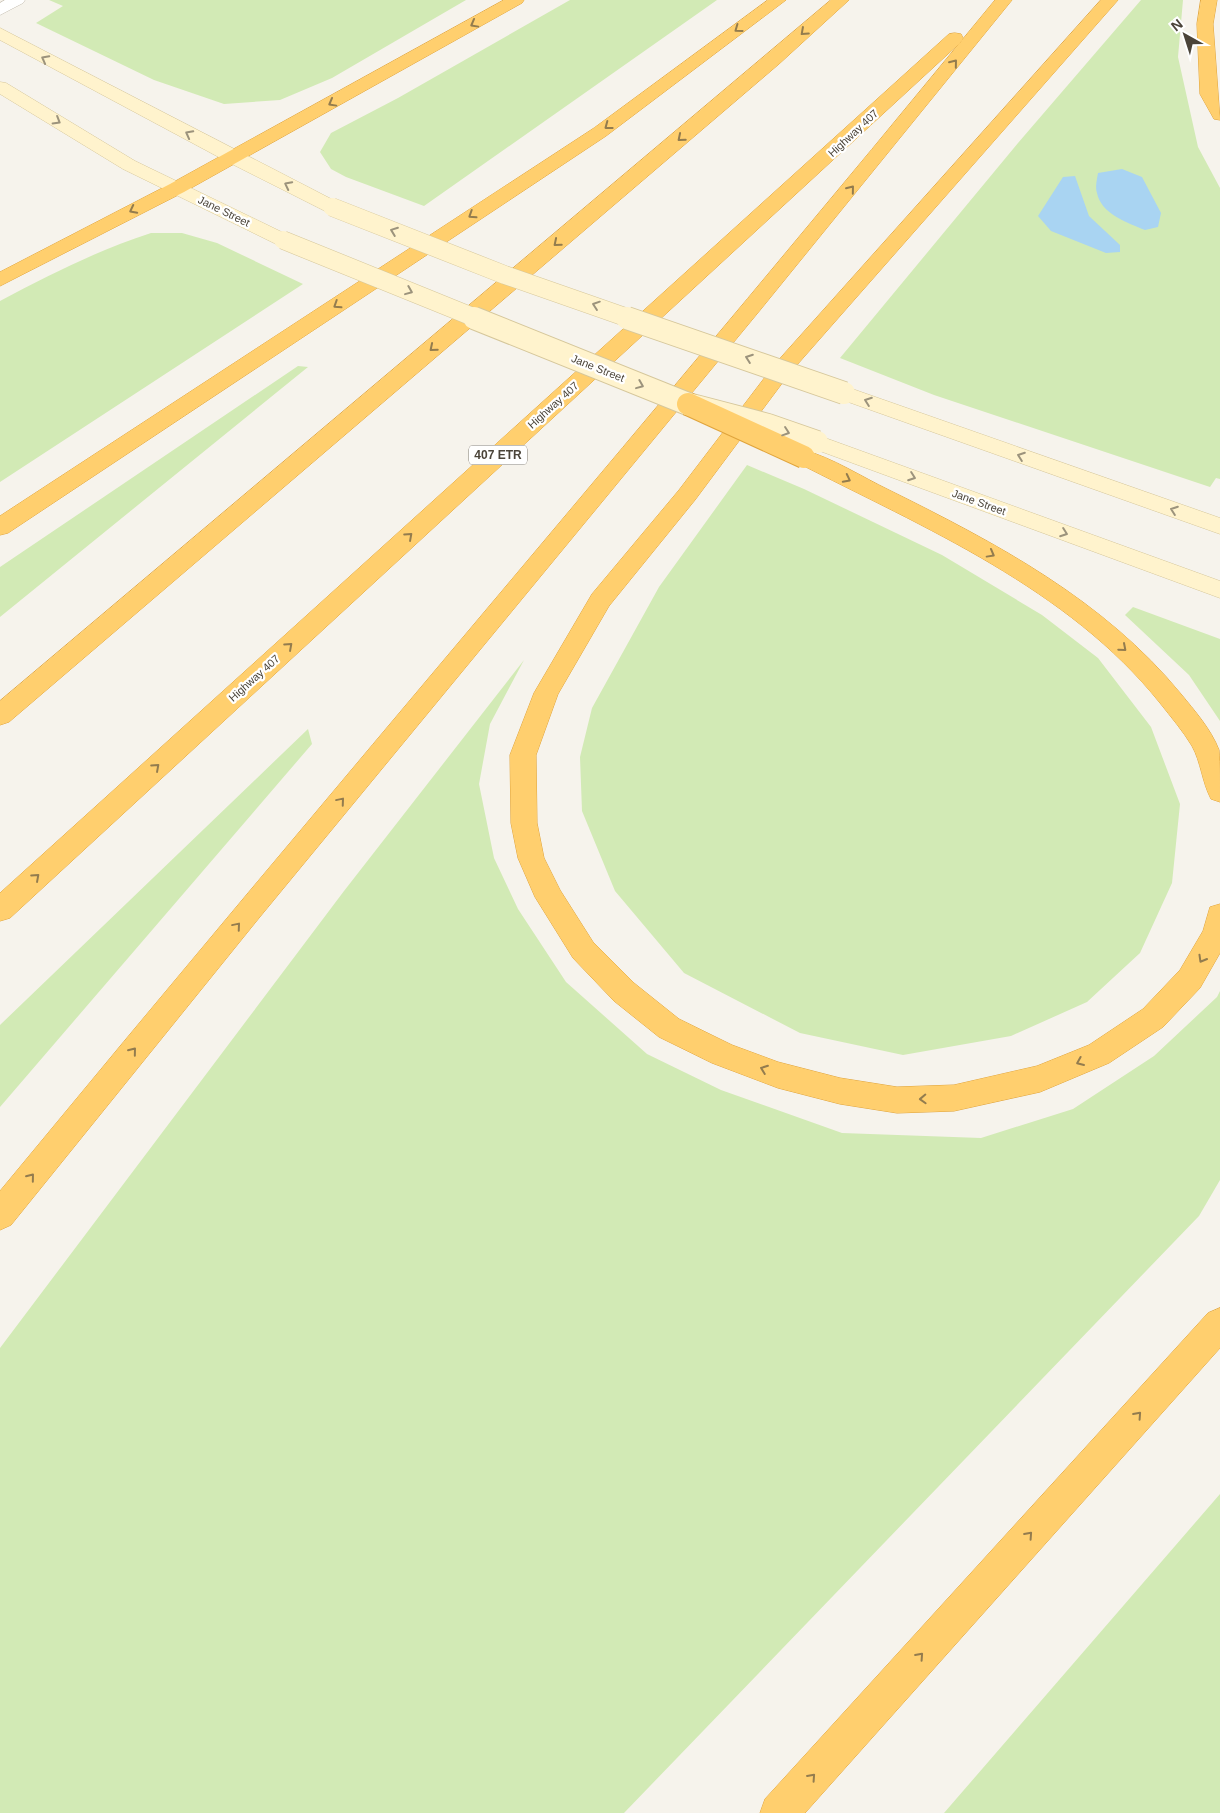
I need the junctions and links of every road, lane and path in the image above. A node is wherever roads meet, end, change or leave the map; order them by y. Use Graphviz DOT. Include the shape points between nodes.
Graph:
graph roads {
  1 [pos="17,0"];
  2 [pos="516,0"];
  3 [pos="778,0"];
  4 [pos="841,0"];
  5 [pos="995,0"];
  6 [pos="1004,0"];
  7 [pos="1110,0"];
  8 [pos="1209,0"];
  9 [pos="0,10"];
  10 [pos="0,32"];
  11 [pos="0,87"];
  12 [pos="1220,115"];
  13 [pos="232,157"];
  14 [pos="177,188"];
  15 [pos="0,280"];
  16 [pos="688,404"];
  17 [pos="810,449"];
  18 [pos="1220,526"];
  19 [pos="0,527"];
  20 [pos="1220,590"];
  21 [pos="0,715"];
  22 [pos="1220,792"];
  23 [pos="0,910"];
  24 [pos="1220,915"];
  25 [pos="0,1215"];
  26 [pos="1220,1324"];
  27 [pos="779,1813"];
  1 -- 9 [label="street"];
  2 -- 13 [label="highway, one-way"];
  3 -- 19 [label="highway, one-way" via="600,132"];
  4 -- 21 [label="highway, one-way"];
  23 -- 5 [label="highway, Highway 407 / 407 ETR, one-way"];
  25 -- 6 [label="highway, one-way" via="134,1049 821,227"];
  24 -- 7 [label="highway, one-way" via="1217,933 1190,979 1153,1018 1099,1054 1040,1079 954,1098 898,1100 840,1091 778,1075 722,1054 669,1028 624,992 583,950 549,898 531,858 524,823 523,755 546,693 600,600 687,495 782,369"];
  8 -- 12 [label="highway" via="1205,24 1209,94"];
  13 -- 10 [label="main road, one-way"];
  11 -- 14 [label="main road, Jane Street, one-way" via="129,165"];
  13 -- 14 [label="highway"];
  18 -- 13 [label="main road, one-way, bridge" via="505,274 332,207"];
  14 -- 15 [label="highway, one-way"];
  14 -- 16 [label="main road, Jane Street, one-way, bridge" via="283,240"];
  16 -- 17 [label="highway, one-way, bridge"];
  17 -- 20 [label="main road, Jane Street, one-way"];
  17 -- 22 [label="highway, one-way" via="1010,565 1058,596 1111,637 1167,691 1206,748"];
  27 -- 26 [label="highway, one-way"];
}
